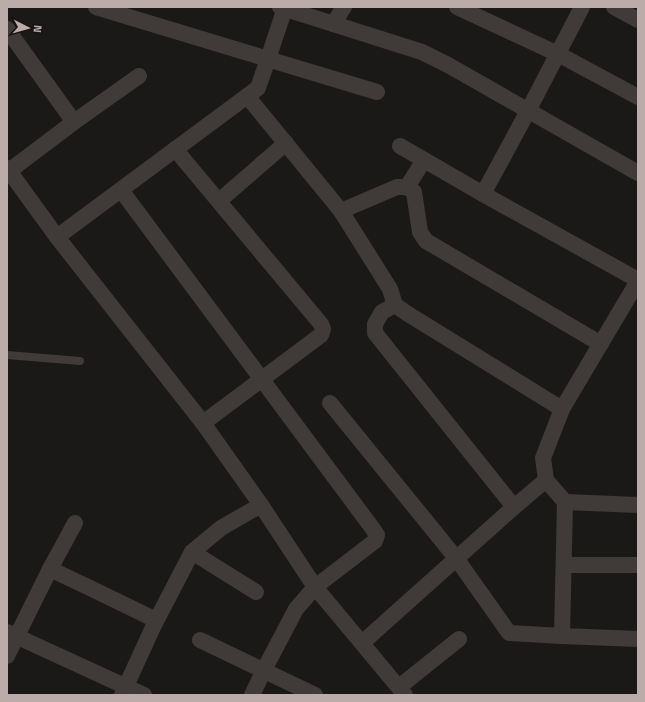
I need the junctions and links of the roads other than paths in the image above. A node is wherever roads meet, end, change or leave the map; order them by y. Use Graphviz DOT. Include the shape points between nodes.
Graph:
graph roads {
  1 [pos="96,7"];
  2 [pos="344,7"];
  3 [pos="457,7"];
  4 [pos="582,7"];
  5 [pos="614,7"];
  6 [pos="282,8"];
  7 [pos="638,20"];
  8 [pos="333,24"];
  9 [pos="7,29"];
  10 [pos="558,54"];
  11 [pos="268,59"];
  12 [pos="139,76"];
  13 [pos="377,92"];
  14 [pos="247,96"];
  15 [pos="638,97"];
  16 [pos="528,111"];
  17 [pos="74,122"];
  18 [pos="286,143"];
  19 [pos="400,146"];
  20 [pos="175,149"];
  21 [pos="424,160"];
  22 [pos="8,169"];
  23 [pos="638,173"];
  24 [pos="407,187"];
  25 [pos="121,190"];
  26 [pos="482,194"];
  27 [pos="219,201"];
  28 [pos="341,211"];
  29 [pos="57,237"];
  30 [pos="638,280"];
  31 [pos="395,305"];
  32 [pos="601,344"];
  33 [pos="7,355"];
  34 [pos="80,362"];
  35 [pos="262,380"];
  36 [pos="330,403"];
  37 [pos="562,409"];
  38 [pos="203,423"];
  39 [pos="546,480"];
  40 [pos="565,502"];
  41 [pos="261,505"];
  42 [pos="638,505"];
  43 [pos="514,507"];
  44 [pos="75,523"];
  45 [pos="192,552"];
  46 [pos="456,558"];
  47 [pos="564,565"];
  48 [pos="638,565"];
  49 [pos="50,569"];
  50 [pos="315,587"];
  51 [pos="256,592"];
  52 [pos="156,620"];
  53 [pos="12,634"];
  54 [pos="562,636"];
  55 [pos="459,639"];
  56 [pos="638,639"];
  57 [pos="200,640"];
  58 [pos="362,643"];
  59 [pos="7,656"];
  60 [pos="264,670"];
  61 [pos="124,691"];
  62 [pos="402,691"];
  63 [pos="144,695"];
  64 [pos="252,695"];
  65 [pos="315,695"];
  1 -- 11 [label="street"];
  2 -- 8 [label="street"];
  3 -- 10 [label="street"];
  4 -- 10 [label="street"];
  5 -- 7 [label="street"];
  6 -- 8 [label="street"];
  6 -- 11 [label="street"];
  8 -- 16 [label="street" via="422,52"];
  9 -- 17 [label="street"];
  10 -- 15 [label="street"];
  10 -- 16 [label="street"];
  11 -- 13 [label="street"];
  11 -- 14 [label="street" via="258,88"];
  12 -- 17 [label="street"];
  14 -- 18 [label="street"];
  14 -- 20 [label="street"];
  16 -- 23 [label="street"];
  16 -- 26 [label="street"];
  17 -- 22 [label="street"];
  18 -- 27 [label="street"];
  18 -- 28 [label="street"];
  19 -- 21 [label="street"];
  20 -- 25 [label="street"];
  20 -- 27 [label="street"];
  21 -- 24 [label="street"];
  21 -- 26 [label="street"];
  22 -- 29 [label="street"];
  24 -- 28 [label="street" via="397,187"];
  24 -- 32 [label="street" via="414,192 420,232 426,241"];
  25 -- 29 [label="street"];
  25 -- 35 [label="street"];
  26 -- 30 [label="street"];
  27 -- 35 [label="street" via="323,329 321,335"];
  28 -- 31 [label="street" via="390,289"];
  29 -- 38 [label="street"];
  30 -- 32 [label="street"];
  31 -- 37 [label="street"];
  31 -- 43 [label="street" via="382,312 375,324 375,333"];
  32 -- 37 [label="street"];
  33 -- 34 [label="lane"];
  35 -- 38 [label="street"];
  35 -- 50 [label="street" via="377,535 375,541"];
  36 -- 46 [label="street"];
  37 -- 39 [label="street" via="543,458"];
  38 -- 41 [label="street"];
  39 -- 40 [label="street"];
  39 -- 43 [label="street"];
  40 -- 42 [label="street"];
  40 -- 47 [label="street"];
  41 -- 45 [label="street" via="221,528"];
  41 -- 50 [label="street"];
  43 -- 46 [label="street"];
  44 -- 49 [label="street"];
  45 -- 51 [label="street"];
  45 -- 52 [label="street"];
  46 -- 54 [label="street" via="508,632"];
  46 -- 58 [label="street"];
  47 -- 48 [label="street"];
  47 -- 54 [label="street"];
  49 -- 52 [label="street"];
  49 -- 53 [label="street"];
  50 -- 58 [label="street"];
  50 -- 60 [label="street" via="296,609"];
  52 -- 61 [label="street"];
  53 -- 59 [label="street"];
  53 -- 61 [label="street"];
  54 -- 56 [label="street"];
  55 -- 62 [label="street"];
  57 -- 60 [label="street"];
  58 -- 62 [label="street"];
  60 -- 64 [label="street"];
  60 -- 65 [label="street"];
  61 -- 63 [label="street"];
}
